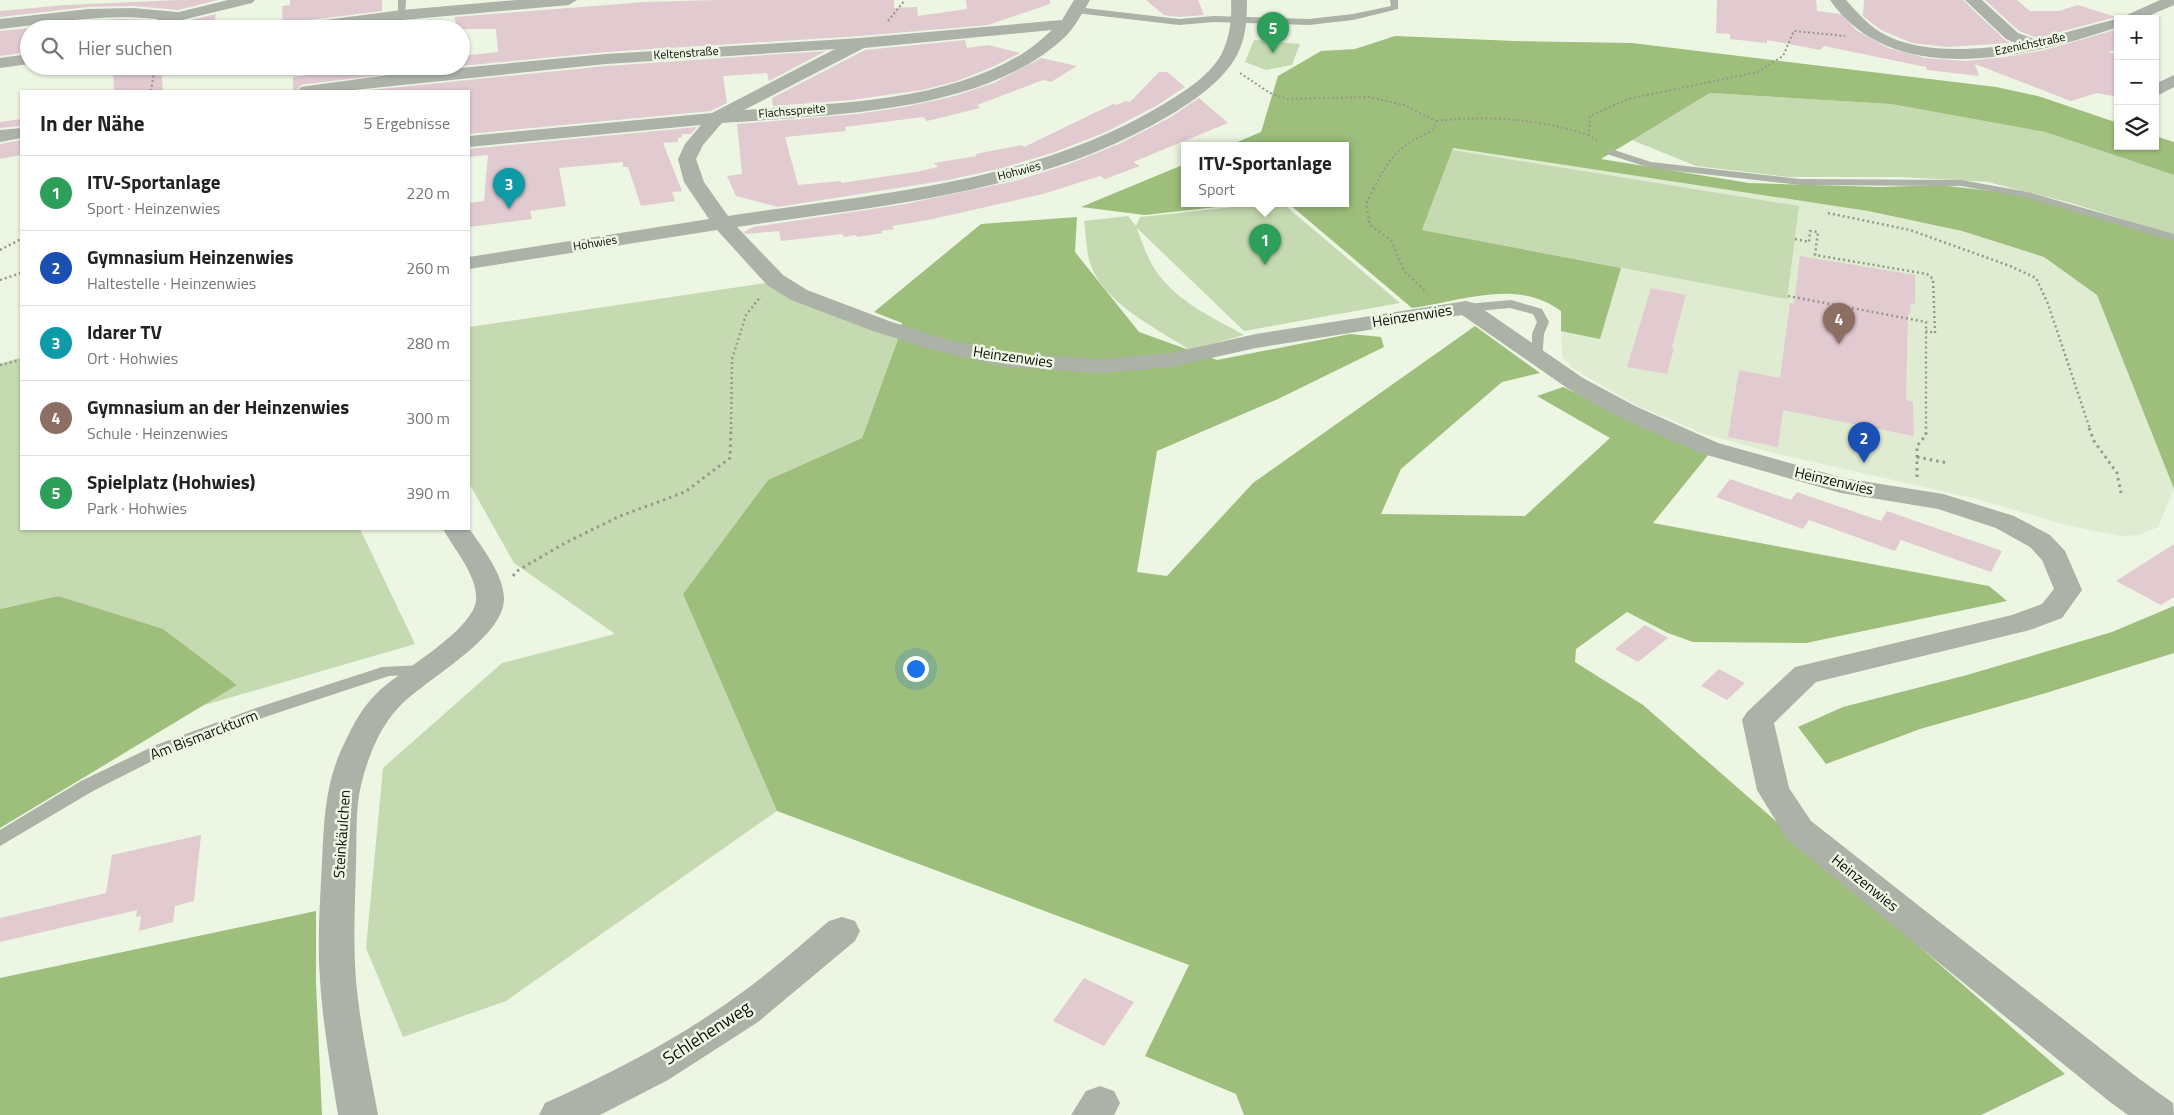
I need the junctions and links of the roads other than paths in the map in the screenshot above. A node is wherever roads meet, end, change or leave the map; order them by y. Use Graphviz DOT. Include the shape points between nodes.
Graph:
graph roads {
  1 [pos="247,0"];
  2 [pos="569,0"];
  3 [pos="1239,0"];
  4 [pos="1394,0"];
  5 [pos="1838,0"];
  6 [pos="1973,0"];
  7 [pos="2127,0"];
  8 [pos="2174,0"];
  9 [pos="1079,5"];
  10 [pos="402,8"];
  11 [pos="2154,10"];
  12 [pos="2139,15"];
  13 [pos="177,17"];
  14 [pos="38,20"];
  15 [pos="170,20"];
  16 [pos="340,20"];
  17 [pos="1240,21"];
  18 [pos="20,22"];
  19 [pos="2114,23"];
  20 [pos="0,24"];
  21 [pos="1066,24"];
  22 [pos="860,43"];
  23 [pos="2034,45"];
  24 [pos="20,60"];
  25 [pos="0,63"];
  26 [pos="470,72"];
  27 [pos="438,75"];
  28 [pos="2174,80"];
  29 [pos="2159,89"];
  30 [pos="314,90"];
  31 [pos="716,118"];
  32 [pos="20,133"];
  33 [pos="0,136"];
  34 [pos="470,142"];
  35 [pos="1611,152"];
  36 [pos="722,223"];
  37 [pos="2174,238"];
  38 [pos="470,263"];
  39 [pos="1456,309"];
  40 [pos="1538,356"];
  41 [pos="457,530"];
  42 [pos="422,670"];
  43 [pos="0,839"];
  44 [pos="842,931"];
  45 [pos="358,1115"];
  46 [pos="560,1115"];
  47 [pos="2159,1115"];
  1 -- 13 [label="street"];
  2 -- 10 [label="street"];
  3 -- 17 [label="street, Hohwies"];
  4 -- 17 [label="lane" via="1395,7 1345,18 1309,22"];
  5 -- 23 [label="street, Ezenichstraße" via="1860,26 1880,39 1928,51 1997,53"];
  6 -- 23 [label="street" via="2012,36"];
  7 -- 11 [label="street"];
  8 -- 11 [label="street"];
  9 -- 17 [label="lane" via="1154,21"];
  9 -- 21 [label="street, Flachsspreite"];
  10 -- 16 [label="street"];
  11 -- 12 [label="street"];
  13 -- 14 [label="street" via="138,13"];
  13 -- 15 [label="street"];
  17 -- 36 [label="street, Hohwies" via="1237,37 1225,62 1191,94 1114,139 1009,174 930,191"];
  18 -- 20 [label="street"];
  19 -- 23 [label="street, Ezenichstraße"];
  21 -- 22 [label="street, Keltenstraße"];
  21 -- 31 [label="street, Flachsspreite" via="1049,41 1018,62 944,90 882,102"];
  22 -- 26 [label="street, Keltenstraße" via="606,59"];
  22 -- 31 [label="street"];
  24 -- 25 [label="street"];
  27 -- 30 [label="street, Keltenstraße"];
  28 -- 29 [label="street"];
  31 -- 34 [label="street, Flachsspreite"];
  31 -- 36 [label="street" via="694,144 687,159 694,182"];
  32 -- 33 [label="street"];
  35 -- 37 [label="lane" via="1650,165 1800,182 1961,183 2024,194"];
  36 -- 38 [label="street, Hohwies"];
  36 -- 39 [label="street, Heinzenwies" via="775,280 799,295 938,344 1006,360 1102,366 1171,360 1256,341"];
  39 -- 40 [label="street, Heinzenwies"];
  39 -- 40 [label="lane" via="1511,304 1538,312 1543,322 1538,334"];
  40 -- 47 [label="street, Heinzenwies" via="1575,383 1626,411 1709,448 1841,485 1943,502 2004,522 2040,541 2055,556 2068,590 2052,611 2020,623 1806,674 1758,720 1773,790 1798,830"];
  41 -- 42 [label="street, Steinkäulchen" via="489,587 491,602 486,617 474,632"];
  42 -- 43 [label="lane, Am Bismarckturm" via="388,671 162,749 87,786"];
  42 -- 45 [label="street, Steinkäulchen" via="399,689 368,726 354,754 340,814 338,982"];
  44 -- 46 [label="street, Schlehenweg" via="745,1011 603,1096"];
}
